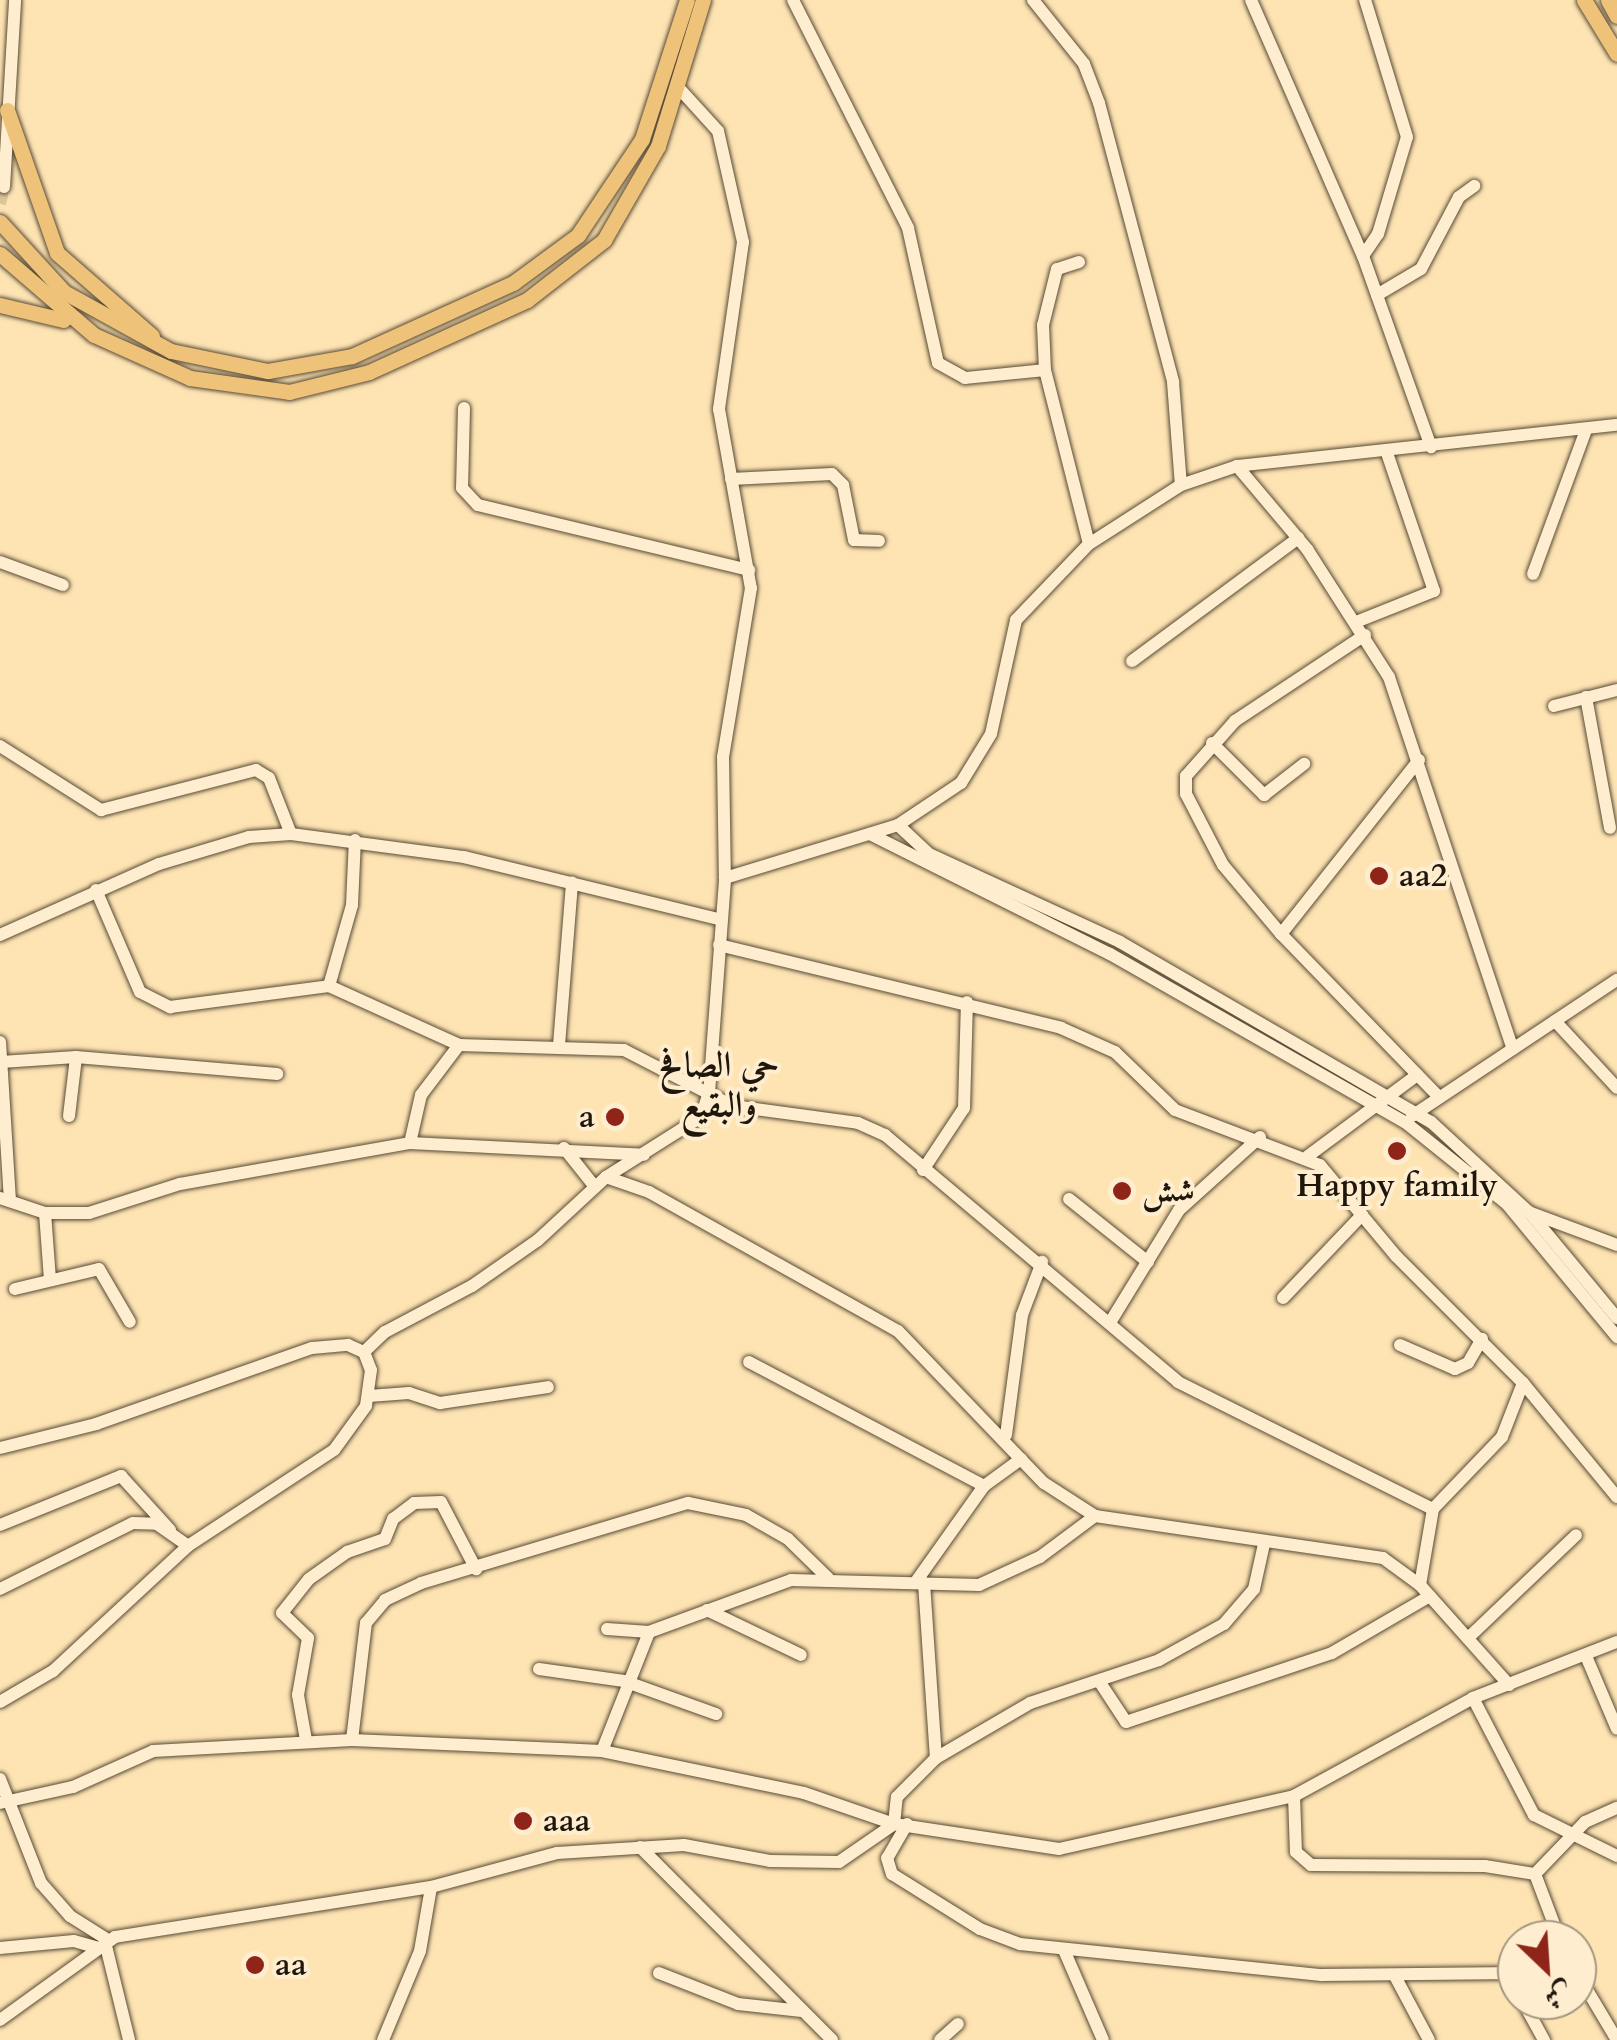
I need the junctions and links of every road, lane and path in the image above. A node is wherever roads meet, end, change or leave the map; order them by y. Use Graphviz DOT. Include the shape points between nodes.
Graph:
graph roads {
  1 [pos="14,0"];
  2 [pos="687,0"];
  3 [pos="703,0"];
  4 [pos="793,0"];
  5 [pos="1033,0"];
  6 [pos="1251,0"];
  7 [pos="1365,0"];
  8 [pos="1584,0"];
  9 [pos="1608,0"];
  10 [pos="1617,16"];
  11 [pos="1617,54"];
  12 [pos="677,86"];
  13 [pos="7,110"];
  14 [pos="1474,186"];
  15 [pos="4,188"];
  16 [pos="0,222"];
  17 [pos="0,254"];
  18 [pos="1363,256"];
  19 [pos="1079,262"];
  20 [pos="1377,295"];
  21 [pos="0,305"];
  22 [pos="464,306"];
  23 [pos="469,326"];
  24 [pos="94,334"];
  25 [pos="171,351"];
  26 [pos="1045,370"];
  27 [pos="464,408"];
  28 [pos="1617,425"];
  29 [pos="1586,430"];
  30 [pos="1430,447"];
  31 [pos="1386,450"];
  32 [pos="1236,466"];
  33 [pos="731,479"];
  34 [pos="1181,485"];
  35 [pos="1298,538"];
  36 [pos="879,541"];
  37 [pos="1089,544"];
  38 [pos="0,562"];
  39 [pos="749,570"];
  40 [pos="1534,574"];
  41 [pos="63,585"];
  42 [pos="1356,622"];
  43 [pos="1365,636"];
  44 [pos="1132,661"];
  45 [pos="1617,690"];
  46 [pos="1586,698"];
  47 [pos="1554,706"];
  48 [pos="1212,743"];
  49 [pos="0,746"];
  50 [pos="1419,760"];
  51 [pos="1304,764"];
  52 [pos="898,825"];
  53 [pos="1610,828"];
  54 [pos="291,834"];
  55 [pos="870,834"];
  56 [pos="355,840"];
  57 [pos="725,878"];
  58 [pos="572,883"];
  59 [pos="96,890"];
  60 [pos="720,918"];
  61 [pos="1282,934"];
  62 [pos="0,935"];
  63 [pos="719,945"];
  64 [pos="1617,980"];
  65 [pos="330,986"];
  66 [pos="967,1002"];
  67 [pos="1555,1021"];
  68 [pos="0,1042"];
  69 [pos="459,1044"];
  70 [pos="559,1044"];
  71 [pos="1514,1049"];
  72 [pos="76,1057"];
  73 [pos="1,1062"];
  74 [pos="277,1074"];
  75 [pos="1417,1075"];
  76 [pos="1617,1088"];
  77 [pos="709,1093"];
  78 [pos="1392,1096"];
  79 [pos="1438,1096"];
  80 [pos="1380,1106"];
  81 [pos="69,1116"];
  82 [pos="1410,1117"];
  83 [pos="1260,1138"];
  84 [pos="410,1143"];
  85 [pos="564,1148"];
  86 [pos="644,1155"];
  87 [pos="1308,1156"];
  88 [pos="922,1170"];
  89 [pos="1478,1170"];
  90 [pos="601,1182"];
  91 [pos="5,1199"];
  92 [pos="1069,1199"];
  93 [pos="1529,1212"];
  94 [pos="45,1214"];
  95 [pos="1362,1215"];
  96 [pos="1617,1245"];
  97 [pos="1042,1262"];
  98 [pos="1148,1262"];
  99 [pos="50,1279"];
  100 [pos="15,1290"];
  101 [pos="1283,1298"];
  102 [pos="1617,1318"];
  103 [pos="1111,1321"];
  104 [pos="130,1322"];
  105 [pos="1617,1337"];
  106 [pos="1482,1339"];
  107 [pos="1400,1345"];
  108 [pos="364,1352"];
  109 [pos="750,1362"];
  110 [pos="1523,1382"];
  111 [pos="548,1386"];
  112 [pos="369,1396"];
  113 [pos="1006,1435"];
  114 [pos="0,1448"];
  115 [pos="1021,1460"];
  116 [pos="984,1486"];
  117 [pos="1617,1497"];
  118 [pos="1433,1508"];
  119 [pos="1095,1516"];
  120 [pos="0,1525"];
  121 [pos="172,1533"];
  122 [pos="1576,1534"];
  123 [pos="1264,1544"];
  124 [pos="188,1546"];
  125 [pos="476,1569"];
  126 [pos="828,1578"];
  127 [pos="920,1583"];
  128 [pos="0,1589"];
  129 [pos="1425,1591"];
  130 [pos="707,1610"];
  131 [pos="607,1628"];
  132 [pos="649,1632"];
  133 [pos="1468,1638"];
  134 [pos="1617,1642"];
  135 [pos="801,1655"];
  136 [pos="1586,1656"];
  137 [pos="539,1670"];
  138 [pos="624,1681"];
  139 [pos="1099,1681"];
  140 [pos="1508,1685"];
  141 [pos="1474,1698"];
  142 [pos="0,1702"];
  143 [pos="716,1714"];
  144 [pos="1617,1729"];
  145 [pos="306,1740"];
  146 [pos="352,1740"];
  147 [pos="602,1751"];
  148 [pos="936,1758"];
  149 [pos="0,1780"];
  150 [pos="1294,1796"];
  151 [pos="4,1802"];
  152 [pos="1617,1808"];
  153 [pos="900,1824"];
  154 [pos="1574,1833"];
  155 [pos="640,1847"];
  156 [pos="1616,1857"];
  157 [pos="1535,1874"];
  158 [pos="432,1887"];
  159 [pos="1552,1920"];
  160 [pos="104,1943"];
  161 [pos="0,1948"];
  162 [pos="1064,1950"];
  163 [pos="659,1974"];
  164 [pos="1497,1975"];
  165 [pos="1396,1978"];
  166 [pos="1597,2007"];
  167 [pos="802,2010"];
  168 [pos="0,2020"];
  169 [pos="958,2024"];
  170 [pos="129,2040"];
  171 [pos="383,2040"];
  172 [pos="832,2040"];
  173 [pos="940,2040"];
  174 [pos="1103,2040"];
  175 [pos="1429,2040"];
  176 [pos="1616,2040"];
  1 -- 13 [label="street"];
  2 -- 22 [label="main road" via="651,119 604,204 542,266"];
  3 -- 12 [label="main road"];
  4 -- 26 [label="street" via="908,228 938,364 964,378"];
  5 -- 34 [label="street" via="1084,64 1100,103 1173,382"];
  6 -- 18 [label="street"];
  7 -- 18 [label="street" via="1407,137 1378,234"];
  8 -- 11 [label="main road"];
  9 -- 10 [label="main road"];
  12 -- 23 [label="main road" via="642,181 604,240 567,275"];
  12 -- 33 [label="street" via="718,132 742,215 719,409"];
  13 -- 15 [label="street"];
  13 -- 25 [label="main road" via="35,207 62,261"];
  14 -- 20 [label="street" via="1459,197 1421,268"];
  16 -- 25 [label="main road" via="64,292"];
  17 -- 24 [label="main road"];
  18 -- 20 [label="street"];
  19 -- 26 [label="street" via="1054,275 1044,319"];
  20 -- 30 [label="street"];
  21 -- 24 [label="main road" via="30,307"];
  22 -- 23 [label="main road"];
  22 -- 25 [label="main road" via="352,356 285,371 243,370"];
  23 -- 24 [label="main road" via="342,382 268,392 190,378"];
  26 -- 37 [label="street"];
  27 -- 39 [label="street" via="462,488 478,505"];
  28 -- 29 [label="street"];
  29 -- 30 [label="street"];
  29 -- 40 [label="street"];
  30 -- 31 [label="street"];
  31 -- 32 [label="street"];
  31 -- 42 [label="street" via="1434,591"];
  32 -- 34 [label="street"];
  32 -- 35 [label="street"];
  33 -- 36 [label="street" via="832,474 842,485 854,540"];
  33 -- 39 [label="street"];
  34 -- 37 [label="street"];
  35 -- 42 [label="street"];
  35 -- 44 [label="street"];
  37 -- 52 [label="street" via="1016,620 991,734 974,766 942,799"];
  38 -- 41 [label="street"];
  39 -- 57 [label="street" via="749,630 723,757"];
  42 -- 43 [label="street"];
  43 -- 48 [label="street"];
  43 -- 50 [label="street"];
  45 -- 46 [label="street"];
  46 -- 47 [label="street"];
  46 -- 53 [label="street"];
  48 -- 51 [label="street" via="1264,795"];
  48 -- 61 [label="street" via="1189,768 1186,794 1243,896"];
  49 -- 54 [label="street" via="101,810 256,770 269,778"];
  50 -- 61 [label="street"];
  50 -- 71 [label="street"];
  52 -- 55 [label="street"];
  52 -- 78 [label="street" via="929,854 1120,942"];
  54 -- 56 [label="street"];
  54 -- 59 [label="street" via="250,836"];
  55 -- 57 [label="street"];
  55 -- 80 [label="street" via="1074,936"];
  56 -- 58 [label="street"];
  56 -- 65 [label="street" via="352,905"];
  57 -- 60 [label="street"];
  58 -- 60 [label="street"];
  58 -- 70 [label="street"];
  59 -- 62 [label="street"];
  59 -- 65 [label="street" via="140,992 154,1001 170,1007"];
  60 -- 63 [label="street"];
  61 -- 75 [label="street" via="1393,1041"];
  63 -- 66 [label="street"];
  63 -- 77 [label="street"];
  64 -- 67 [label="street"];
  65 -- 69 [label="street"];
  66 -- 83 [label="street" via="1106,1047 1165,1104"];
  66 -- 88 [label="street" via="964,1108"];
  67 -- 71 [label="street"];
  67 -- 76 [label="street"];
  68 -- 73 [label="street"];
  69 -- 70 [label="street"];
  69 -- 84 [label="street" via="421,1095"];
  70 -- 77 [label="street" via="624,1050"];
  71 -- 79 [label="street"];
  72 -- 73 [label="street"];
  72 -- 74 [label="street"];
  72 -- 81 [label="street"];
  73 -- 91 [label="street"];
  75 -- 78 [label="street"];
  75 -- 79 [label="street"];
  77 -- 86 [label="street" via="688,1129"];
  77 -- 88 [label="street" via="733,1106 858,1123"];
  78 -- 80 [label="street"];
  78 -- 82 [label="street"];
  79 -- 82 [label="street"];
  80 -- 82 [label="street"];
  80 -- 87 [label="street"];
  82 -- 89 [label="street"];
  83 -- 87 [label="street"];
  83 -- 98 [label="street" via="1186,1202"];
  84 -- 85 [label="street"];
  84 -- 94 [label="street" via="180,1184 90,1212"];
  85 -- 86 [label="street"];
  85 -- 90 [label="street"];
  86 -- 90 [label="street"];
  87 -- 95 [label="street"];
  88 -- 97 [label="street"];
  89 -- 93 [label="street"];
  89 -- 105 [label="street"];
  90 -- 108 [label="street" via="538,1240"];
  90 -- 113 [label="street" via="650,1192 898,1330"];
  91 -- 94 [label="street"];
  92 -- 98 [label="street"];
  93 -- 96 [label="street"];
  93 -- 102 [label="street"];
  94 -- 99 [label="street"];
  95 -- 101 [label="street"];
  95 -- 106 [label="street"];
  97 -- 103 [label="street"];
  97 -- 113 [label="street" via="1022,1315"];
  98 -- 103 [label="street"];
  99 -- 100 [label="street"];
  99 -- 104 [label="street" via="99,1268"];
  103 -- 118 [label="street" via="1208,1400"];
  106 -- 107 [label="street" via="1468,1364 1455,1369"];
  106 -- 110 [label="street"];
  108 -- 112 [label="street"];
  108 -- 114 [label="street" via="312,1348 96,1424"];
  109 -- 116 [label="street"];
  110 -- 117 [label="street"];
  110 -- 118 [label="street" via="1502,1437"];
  111 -- 112 [label="street" via="440,1403 409,1393"];
  112 -- 124 [label="street" via="354,1431 334,1450"];
  113 -- 115 [label="street"];
  115 -- 116 [label="street"];
  115 -- 119 [label="street"];
  116 -- 127 [label="street"];
  118 -- 129 [label="street"];
  119 -- 123 [label="street"];
  119 -- 127 [label="street" via="1040,1557 980,1585"];
  120 -- 121 [label="street" via="121,1476"];
  121 -- 124 [label="street"];
  121 -- 128 [label="street" via="144,1522 124,1526"];
  122 -- 133 [label="street"];
  123 -- 129 [label="street" via="1383,1558"];
  123 -- 139 [label="street" via="1254,1589 1224,1624"];
  124 -- 142 [label="street" via="54,1671"];
  125 -- 126 [label="street" via="688,1503 746,1515 788,1539"];
  125 -- 145 [label="street" via="442,1502 414,1503 393,1519 385,1540 347,1552 302,1586 282,1612 308,1638 298,1696"];
  125 -- 146 [label="street" via="422,1583 372,1612 359,1647"];
  126 -- 127 [label="street"];
  126 -- 130 [label="street" via="791,1580"];
  127 -- 148 [label="street"];
  129 -- 133 [label="street"];
  129 -- 139 [label="street" via="1332,1653 1126,1722"];
  130 -- 132 [label="street"];
  130 -- 135 [label="street"];
  131 -- 132 [label="street"];
  132 -- 138 [label="street"];
  133 -- 140 [label="street"];
  134 -- 136 [label="street"];
  136 -- 140 [label="street"];
  136 -- 144 [label="street"];
  137 -- 138 [label="street"];
  138 -- 143 [label="street"];
  138 -- 147 [label="street"];
  139 -- 148 [label="street" via="1030,1702"];
  140 -- 141 [label="street"];
  141 -- 150 [label="street"];
  141 -- 154 [label="street" via="1534,1815"];
  145 -- 146 [label="street"];
  145 -- 151 [label="street" via="152,1750 73,1787"];
  146 -- 147 [label="street"];
  147 -- 153 [label="street" via="804,1793"];
  148 -- 153 [label="street" via="897,1797"];
  149 -- 151 [label="street"];
  150 -- 153 [label="street" via="1059,1849"];
  150 -- 157 [label="street" via="1296,1852 1310,1866 1474,1865"];
  151 -- 160 [label="street" via="53,1901"];
  152 -- 154 [label="street"];
  153 -- 155 [label="street" via="858,1853 822,1864 684,1845"];
  153 -- 162 [label="street" via="888,1858 892,1874 980,1929"];
  154 -- 156 [label="street"];
  154 -- 157 [label="street"];
  155 -- 158 [label="street" via="557,1854"];
  155 -- 167 [label="street"];
  157 -- 159 [label="street"];
  158 -- 160 [label="street"];
  158 -- 171 [label="street" via="420,1951"];
  160 -- 161 [label="street"];
  160 -- 168 [label="street"];
  160 -- 170 [label="street"];
  162 -- 165 [label="street"];
  162 -- 174 [label="street"];
  163 -- 167 [label="street" via="738,2004"];
  164 -- 165 [label="street"];
  165 -- 175 [label="street"];
  166 -- 176 [label="street"];
  167 -- 172 [label="street"];
  169 -- 173 [label="street"];
}
